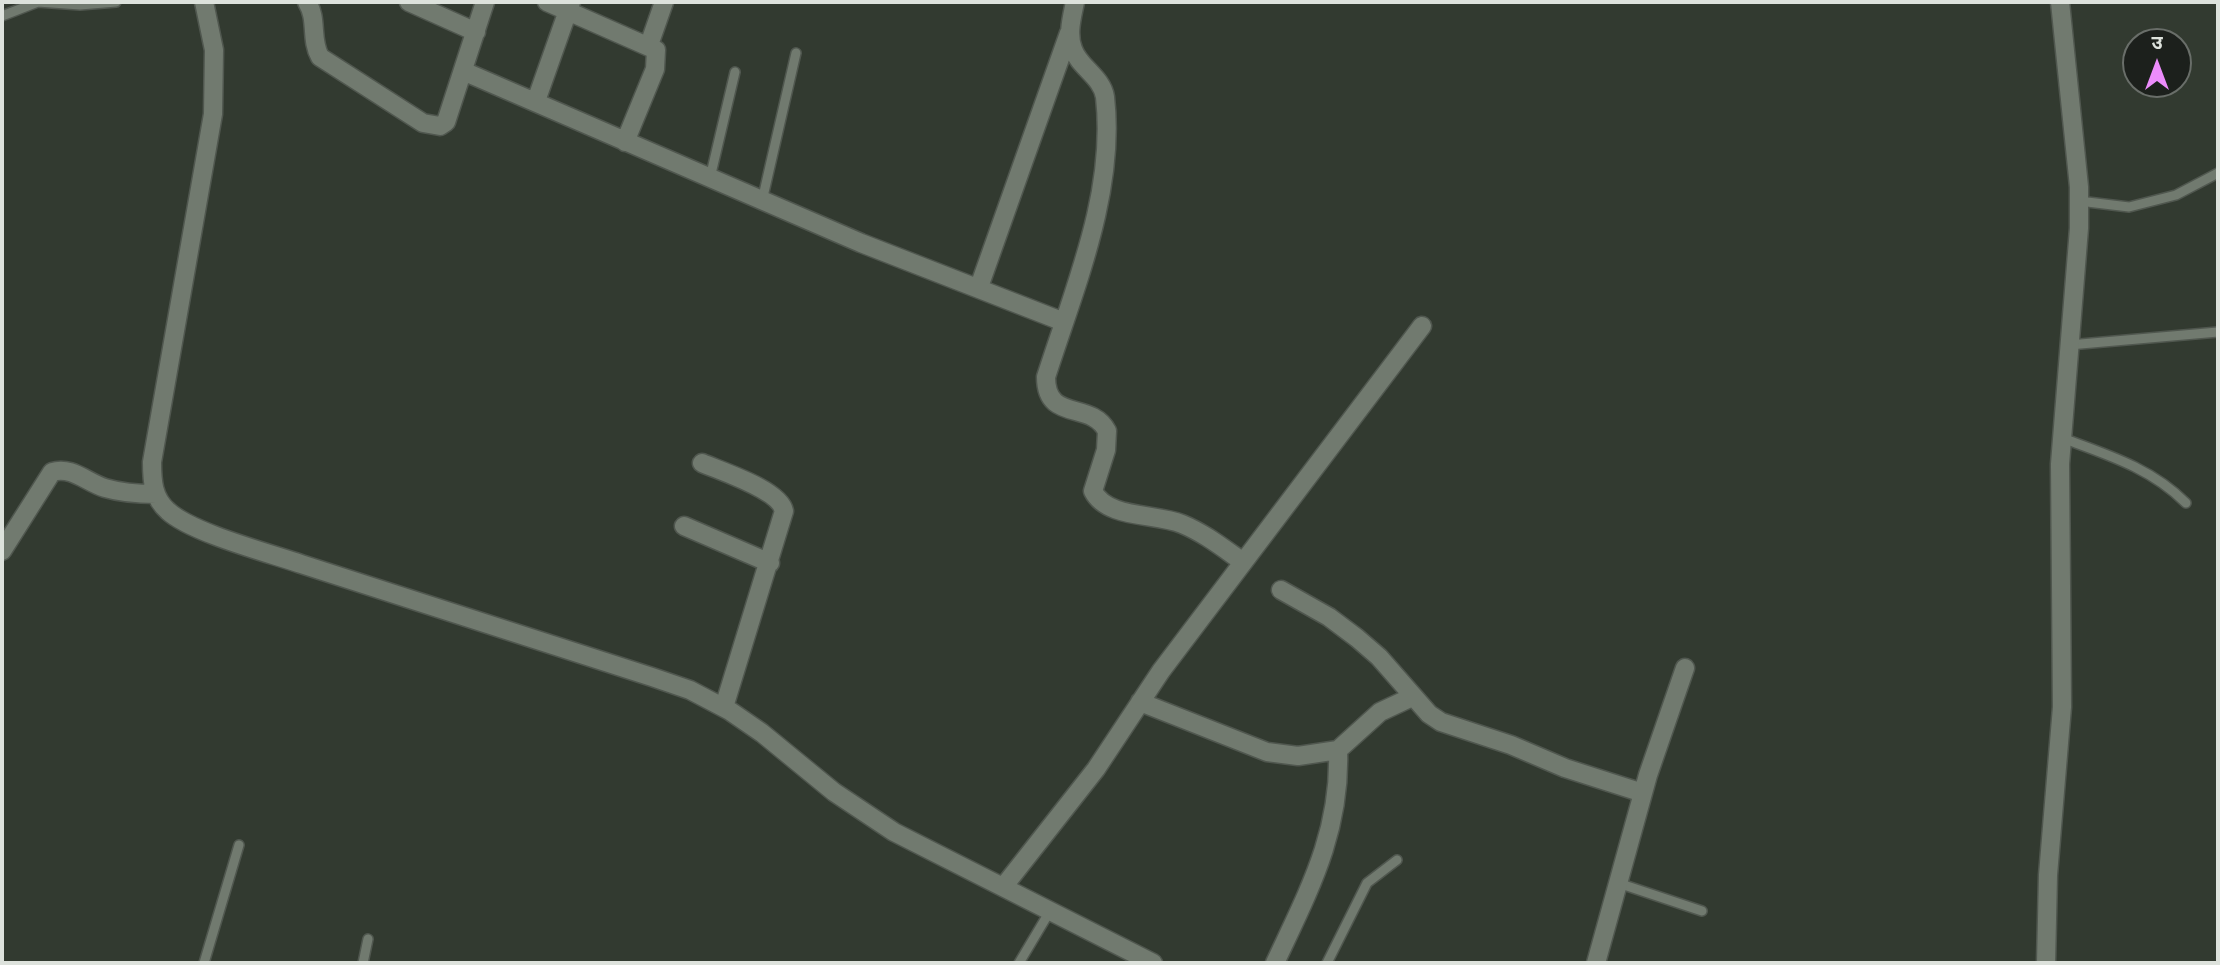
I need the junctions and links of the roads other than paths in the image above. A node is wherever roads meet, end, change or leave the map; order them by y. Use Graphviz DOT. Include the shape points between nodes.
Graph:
graph roads {
  1 [pos="116,2"];
  2 [pos="204,2"];
  3 [pos="307,2"];
  4 [pos="409,2"];
  5 [pos="485,2"];
  6 [pos="547,2"];
  7 [pos="664,2"];
  8 [pos="1075,2"];
  9 [pos="2060,2"];
  10 [pos="570,6"];
  11 [pos="2,16"];
  12 [pos="476,32"];
  13 [pos="1070,32"];
  14 [pos="649,46"];
  15 [pos="796,52"];
  16 [pos="463,71"];
  17 [pos="735,72"];
  18 [pos="536,101"];
  19 [pos="625,142"];
  20 [pos="2218,173"];
  21 [pos="710,178"];
  22 [pos="762,201"];
  23 [pos="2079,201"];
  24 [pos="979,287"];
  25 [pos="1064,322"];
  26 [pos="1422,326"];
  27 [pos="2218,332"];
  28 [pos="2069,345"];
  29 [pos="2062,438"];
  30 [pos="702,463"];
  31 [pos="156,494"];
  32 [pos="2186,503"];
  33 [pos="684,526"];
  34 [pos="2,551"];
  35 [pos="1243,562"];
  36 [pos="770,563"];
  37 [pos="1281,590"];
  38 [pos="1685,668"];
  39 [pos="1412,697"];
  40 [pos="1140,702"];
  41 [pos="724,707"];
  42 [pos="1338,750"];
  43 [pos="1643,793"];
  44 [pos="239,845"];
  45 [pos="1397,860"];
  46 [pos="1618,883"];
  47 [pos="1004,886"];
  48 [pos="1051,910"];
  49 [pos="1702,911"];
  50 [pos="368,939"];
  51 [pos="204,963"];
  52 [pos="363,963"];
  53 [pos="1019,963"];
  54 [pos="1153,963"];
  55 [pos="1275,963"];
  56 [pos="1327,963"];
  57 [pos="1596,963"];
  58 [pos="2046,963"];
  1 -- 11 [label="lane" via="38,2"];
  2 -- 31 [label="street" via="214,50 213,114 152,462"];
  3 -- 16 [label="street" via="320,57 423,123 440,126 446,122"];
  4 -- 12 [label="street"];
  5 -- 12 [label="street"];
  6 -- 10 [label="street"];
  7 -- 14 [label="street"];
  8 -- 13 [label="street"];
  9 -- 23 [label="street"];
  10 -- 14 [label="street"];
  10 -- 18 [label="street"];
  12 -- 16 [label="street"];
  13 -- 24 [label="street"];
  13 -- 25 [label="street" via="1077,58 1104,93 1106,116 1102,188"];
  14 -- 19 [label="street" via="658,58"];
  15 -- 22 [label="lane"];
  16 -- 18 [label="street"];
  17 -- 21 [label="lane"];
  18 -- 19 [label="street"];
  19 -- 21 [label="street"];
  20 -- 23 [label="lane" via="2176,195 2129,207"];
  21 -- 22 [label="street"];
  22 -- 24 [label="street"];
  23 -- 28 [label="street"];
  24 -- 25 [label="street"];
  25 -- 35 [label="street" via="1046,389 1056,404 1096,419 1107,431 1106,450 1094,480 1098,501 1180,523"];
  26 -- 35 [label="street"];
  27 -- 28 [label="lane"];
  28 -- 29 [label="street"];
  29 -- 32 [label="lane" via="2141,467"];
  29 -- 58 [label="street" via="2062,707"];
  30 -- 36 [label="street" via="783,504 783,522"];
  31 -- 34 [label="street" via="103,488 71,472 51,472"];
  31 -- 41 [label="street" via="169,513 189,524 652,677"];
  33 -- 36 [label="street"];
  35 -- 40 [label="street"];
  36 -- 41 [label="street"];
  37 -- 39 [label="street" via="1357,638"];
  38 -- 43 [label="street"];
  39 -- 42 [label="street" via="1380,712"];
  39 -- 43 [label="street" via="1429,714 1450,725"];
  40 -- 42 [label="street" via="1267,752 1298,756"];
  40 -- 47 [label="street" via="1096,769"];
  41 -- 47 [label="street" via="868,816"];
  42 -- 55 [label="street" via="1339,796 1332,827"];
  43 -- 46 [label="street"];
  44 -- 51 [label="lane"];
  45 -- 56 [label="lane" via="1367,883"];
  46 -- 49 [label="lane"];
  46 -- 57 [label="street"];
  47 -- 48 [label="street"];
  48 -- 53 [label="lane"];
  48 -- 54 [label="street"];
  50 -- 52 [label="lane"];
}
